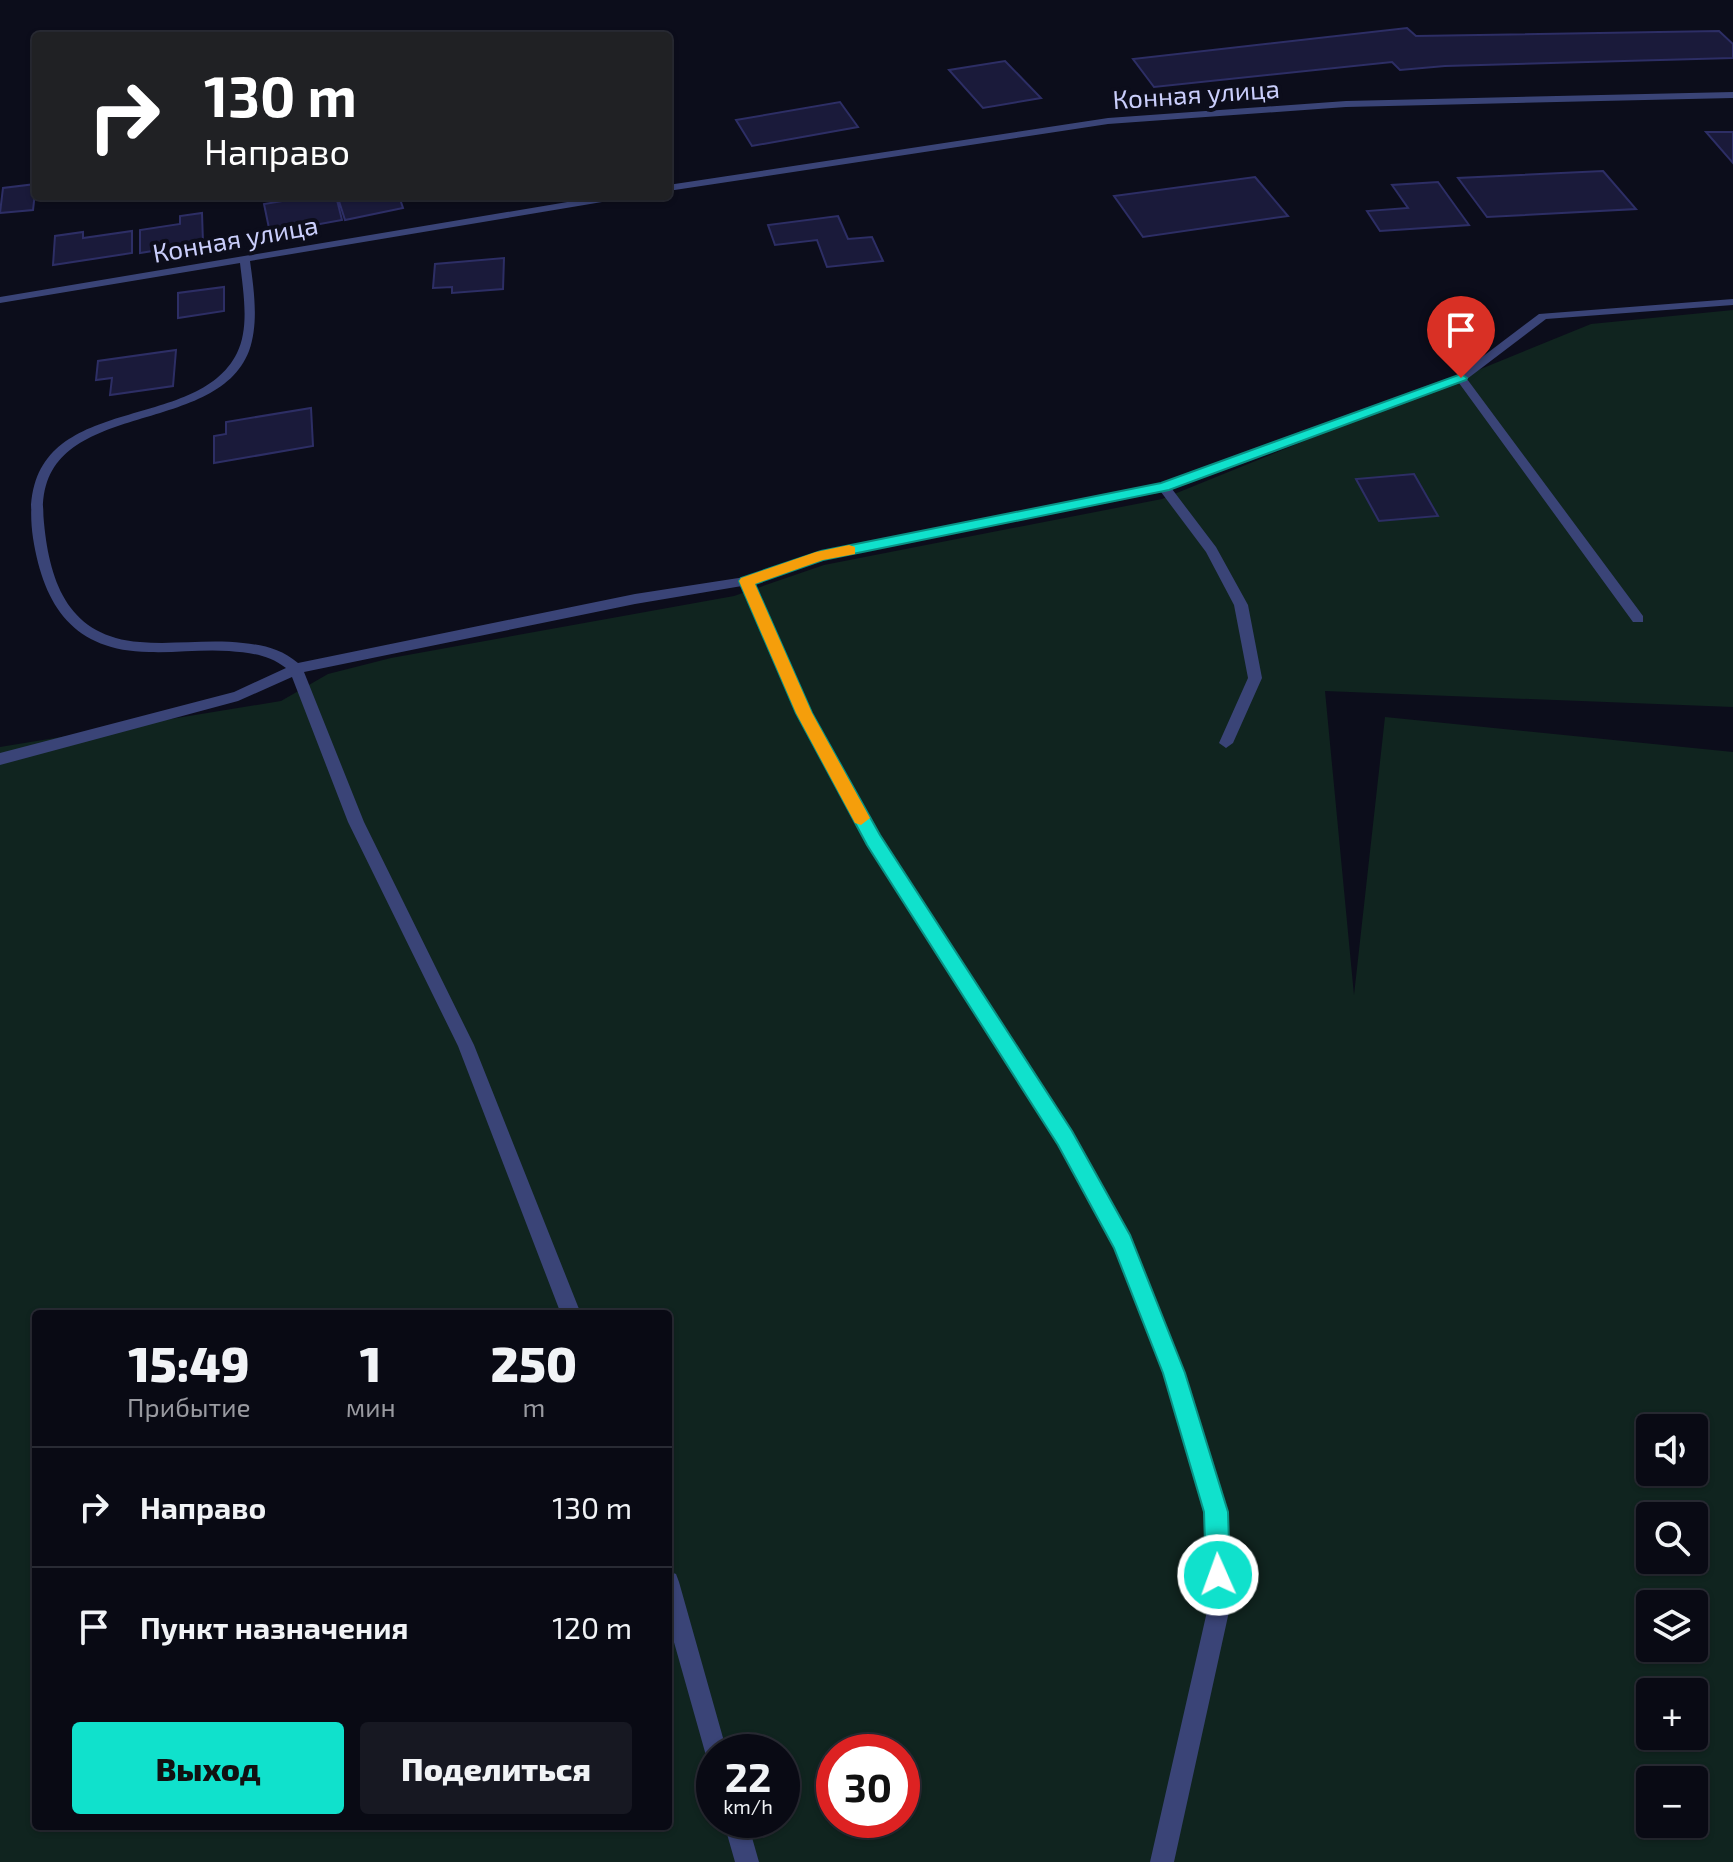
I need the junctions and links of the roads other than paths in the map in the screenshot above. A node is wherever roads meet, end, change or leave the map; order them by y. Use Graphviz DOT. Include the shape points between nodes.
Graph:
graph roads {
  1 [pos="1733,95"];
  2 [pos="672,187"];
  3 [pos="596,200"];
  4 [pos="245,258"];
  5 [pos="0,300"];
  6 [pos="1733,302"];
  7 [pos="1461,378"];
  8 [pos="1164,487"];
  9 [pos="746,581"];
  10 [pos="1638,619"];
  11 [pos="296,669"];
  12 [pos="1226,743"];
  13 [pos="0,759"];
  14 [pos="569,1310"];
  15 [pos="672,1596"];
  16 [pos="711,1734"];
  17 [pos="740,1838"];
  18 [pos="747,1862"];
  19 [pos="1162,1862"];
  1 -- 2 [label="street, Конная улица" via="1346,104 1108,121"];
  3 -- 4 [label="street, Конная улица"];
  4 -- 5 [label="street, Конная улица"];
  4 -- 11 [label="street" via="249,322 242,356 220,380 176,403 70,443 44,470 35,507 43,563 65,615 88,636 137,647 216,645 276,652"];
  6 -- 7 [label="street" via="1543,316"];
  7 -- 8 [label="street"];
  7 -- 10 [label="street"];
  8 -- 9 [label="street" via="821,556"];
  8 -- 12 [label="street" via="1211,550 1241,605 1255,678"];
  9 -- 11 [label="street"];
  9 -- 19 [label="street" via="804,713 874,840 1065,1138 1115,1229 1174,1373 1216,1512 1219,1607"];
  11 -- 13 [label="street" via="238,696"];
  11 -- 14 [label="street" via="356,822 466,1045"];
  15 -- 16 [label="street"];
  17 -- 18 [label="street"];
}
